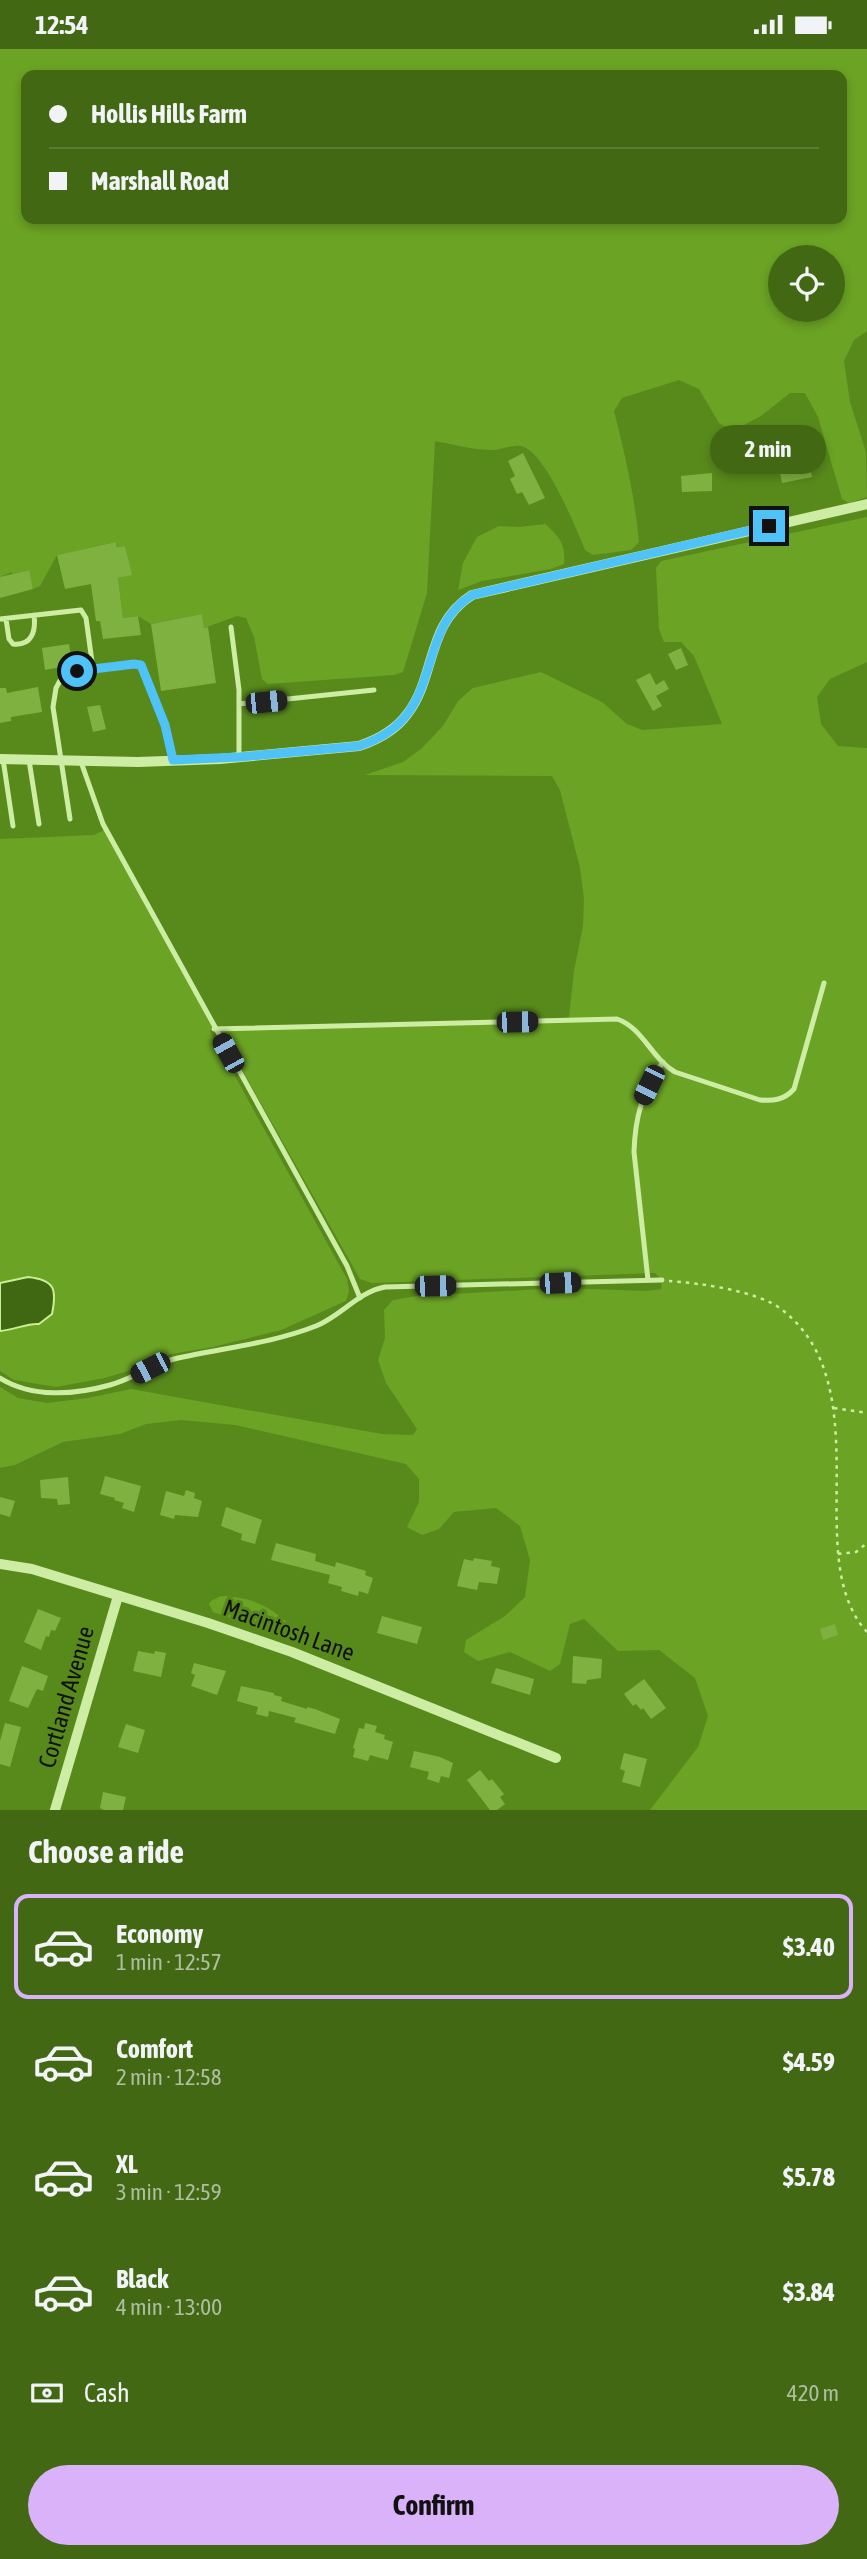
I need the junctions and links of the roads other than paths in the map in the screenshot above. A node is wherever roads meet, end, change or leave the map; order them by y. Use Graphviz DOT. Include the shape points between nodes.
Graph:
graph roads {
  1 [pos="867,504"];
  2 [pos="34,615"];
  3 [pos="3,619"];
  4 [pos="231,627"];
  5 [pos="93,669"];
  6 [pos="374,690"];
  7 [pos="239,704"];
  8 [pos="239,757"];
  9 [pos="2,759"];
  10 [pos="29,760"];
  11 [pos="173,760"];
  12 [pos="62,762"];
  13 [pos="81,762"];
  14 [pos="70,819"];
  15 [pos="39,824"];
  16 [pos="13,827"];
  17 [pos="824,982"];
  18 [pos="214,1029"];
  19 [pos="663,1062"];
  20 [pos="648,1280"];
  21 [pos="662,1280"];
  22 [pos="360,1298"];
  23 [pos="0,1378"];
  24 [pos="0,1565"];
  25 [pos="118,1596"];
  26 [pos="556,1758"];
  27 [pos="55,1810"];
  1 -- 8 [label="street" via="472,595 447,618 410,712 377,740 359,746"];
  2 -- 3 [label="lane"];
  2 -- 3 [label="lane" via="34,633 18,645 9,639"];
  2 -- 5 [label="lane" via="77,609 84,613"];
  4 -- 7 [label="lane"];
  5 -- 11 [label="lane" via="141,665 165,725"];
  5 -- 12 [label="lane" via="66,674 55,690 53,707"];
  6 -- 7 [label="lane"];
  7 -- 8 [label="lane"];
  8 -- 11 [label="street"];
  9 -- 10 [label="street"];
  9 -- 16 [label="lane"];
  10 -- 12 [label="street"];
  10 -- 15 [label="lane"];
  11 -- 13 [label="street"];
  12 -- 13 [label="street"];
  12 -- 14 [label="lane"];
  13 -- 18 [label="lane" via="103,824"];
  17 -- 19 [label="lane" via="794,1089 785,1097 760,1100 691,1078"];
  18 -- 19 [label="lane" via="617,1019 632,1027"];
  18 -- 22 [label="lane"];
  19 -- 20 [label="lane" via="640,1102 635,1132"];
  20 -- 21 [label="lane"];
  20 -- 22 [label="lane" via="385,1287"];
  22 -- 23 [label="lane" via="313,1327 171,1360 110,1385 51,1393 29,1391"];
  24 -- 25 [label="street, Macintosh Lane" via="32,1569"];
  25 -- 26 [label="street, Macintosh Lane" via="292,1652"];
  25 -- 27 [label="street, Cortland Avenue"];
}
